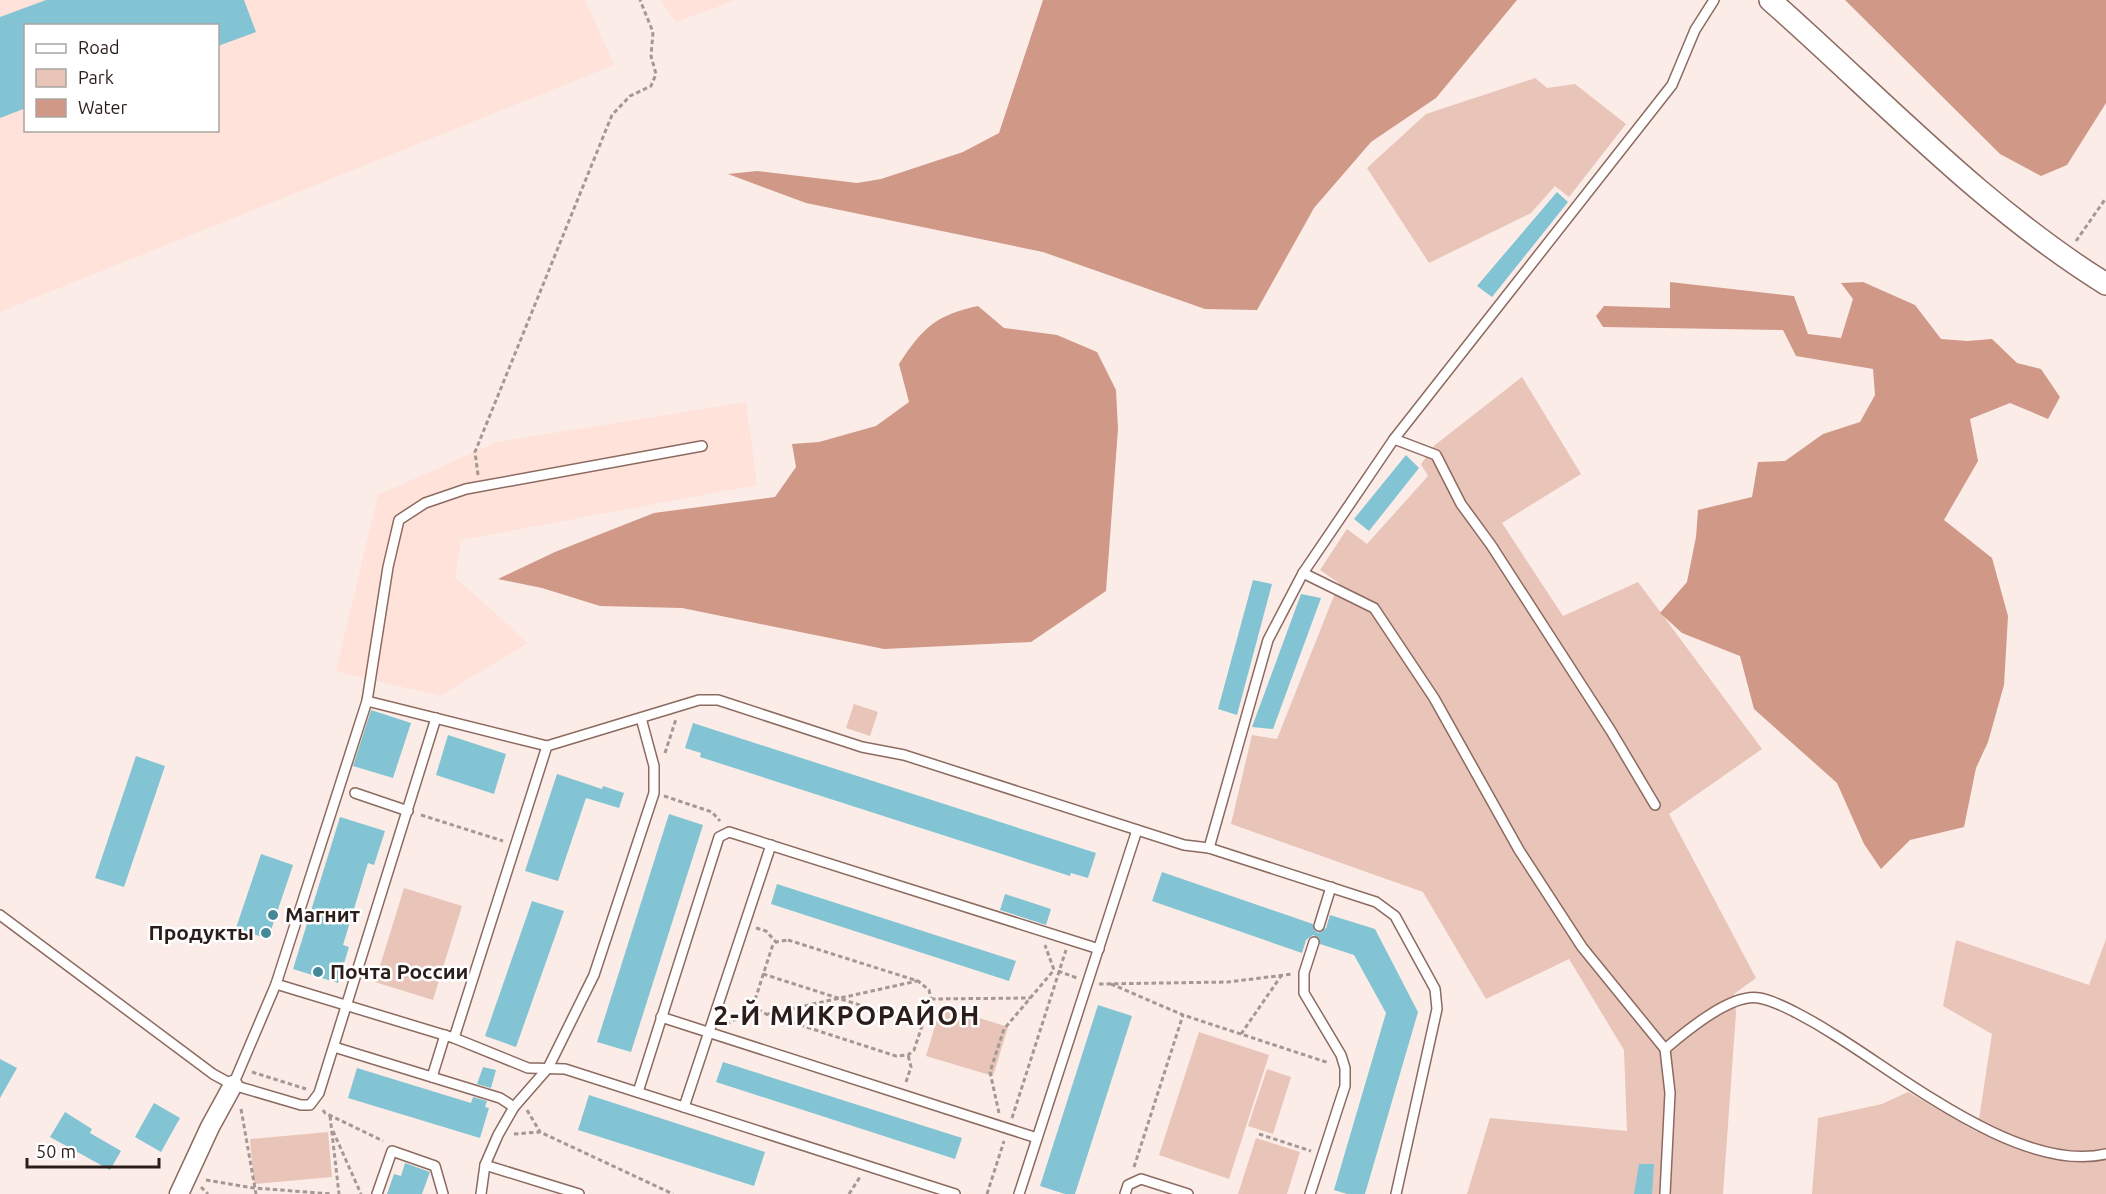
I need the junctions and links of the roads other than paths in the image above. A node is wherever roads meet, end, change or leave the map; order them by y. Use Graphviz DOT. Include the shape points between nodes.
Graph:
graph roads {
  1 [pos="1714,0"];
  2 [pos="1770,0"];
  3 [pos="2106,284"];
  4 [pos="1394,439"];
  5 [pos="702,446"];
  6 [pos="1303,573"];
  7 [pos="367,700"];
  8 [pos="436,718"];
  9 [pos="641,718"];
  10 [pos="548,746"];
  11 [pos="355,794"];
  12 [pos="1655,805"];
  13 [pos="408,810"];
  14 [pos="1137,830"];
  15 [pos="771,845"];
  16 [pos="1209,848"];
  17 [pos="1331,887"];
  18 [pos="0,915"];
  19 [pos="1319,926"];
  20 [pos="1314,942"];
  21 [pos="1099,949"];
  22 [pos="276,984"];
  23 [pos="347,1006"];
  24 [pos="661,1017"];
  25 [pos="709,1032"];
  26 [pos="450,1037"];
  27 [pos="334,1047"];
  28 [pos="1665,1049"];
  29 [pos="548,1068"];
  30 [pos="432,1077"];
  31 [pos="236,1086"];
  32 [pos="638,1092"];
  33 [pos="517,1103"];
  34 [pos="684,1107"];
  35 [pos="1037,1138"];
  36 [pos="2106,1154"];
  37 [pos="485,1165"];
  38 [pos="1127,1190"];
  39 [pos="179,1194"];
  40 [pos="377,1194"];
  41 [pos="443,1194"];
  42 [pos="481,1194"];
  43 [pos="579,1194"];
  44 [pos="955,1194"];
  45 [pos="1019,1194"];
  46 [pos="1188,1194"];
  47 [pos="1310,1194"];
  48 [pos="1396,1194"];
  49 [pos="1665,1194"];
  1 -- 4 [label="lane" via="1695,30 1672,85"];
  2 -- 3 [label="street" via="1977,187"];
  4 -- 6 [label="lane"];
  4 -- 12 [label="lane" via="1436,455 1461,504 1491,544"];
  5 -- 7 [label="lane" via="479,487 425,502 399,520"];
  6 -- 16 [label="lane" via="1268,640"];
  6 -- 28 [label="lane" via="1374,608 1434,698 1519,850 1582,947"];
  7 -- 8 [label="lane"];
  7 -- 22 [label="lane"];
  8 -- 10 [label="lane"];
  8 -- 13 [label="lane"];
  9 -- 10 [label="lane"];
  9 -- 14 [label="lane" via="699,700 718,700"];
  9 -- 29 [label="lane" via="654,766 654,793 594,975"];
  10 -- 26 [label="lane"];
  11 -- 13 [label="lane"];
  13 -- 23 [label="lane"];
  14 -- 16 [label="lane" via="1184,845"];
  14 -- 21 [label="lane"];
  15 -- 21 [label="lane"];
  15 -- 24 [label="lane" via="729,832 719,837"];
  15 -- 25 [label="lane"];
  16 -- 17 [label="lane"];
  17 -- 19 [label="lane"];
  17 -- 48 [label="lane" via="1377,902 1395,916 1435,989 1437,1009"];
  18 -- 31 [label="lane" via="213,1074"];
  20 -- 47 [label="lane" via="1304,973 1304,993 1346,1068 1345,1086"];
  21 -- 35 [label="lane"];
  22 -- 23 [label="lane"];
  22 -- 31 [label="lane"];
  23 -- 26 [label="lane"];
  23 -- 27 [label="lane"];
  24 -- 25 [label="lane"];
  24 -- 32 [label="lane"];
  25 -- 34 [label="lane"];
  25 -- 35 [label="lane"];
  26 -- 29 [label="lane" via="528,1068"];
  26 -- 30 [label="lane"];
  27 -- 30 [label="lane"];
  27 -- 31 [label="lane" via="319,1095 310,1105"];
  28 -- 36 [label="lane" via="1711,1014 1729,1004 1758,997 1810,1020 1936,1102 1998,1135 2055,1155"];
  28 -- 49 [label="lane" via="1670,1093"];
  29 -- 32 [label="lane" via="565,1069"];
  29 -- 33 [label="lane"];
  30 -- 33 [label="lane"];
  31 -- 39 [label="street" via="210,1127"];
  32 -- 34 [label="lane"];
  33 -- 37 [label="lane"];
  34 -- 44 [label="lane"];
  35 -- 45 [label="lane"];
  37 -- 42 [label="lane"];
  37 -- 43 [label="lane"];
  38 -- 46 [label="lane" via="1141,1179"];
  40 -- 41 [label="lane" via="392,1151 435,1166"];
}
